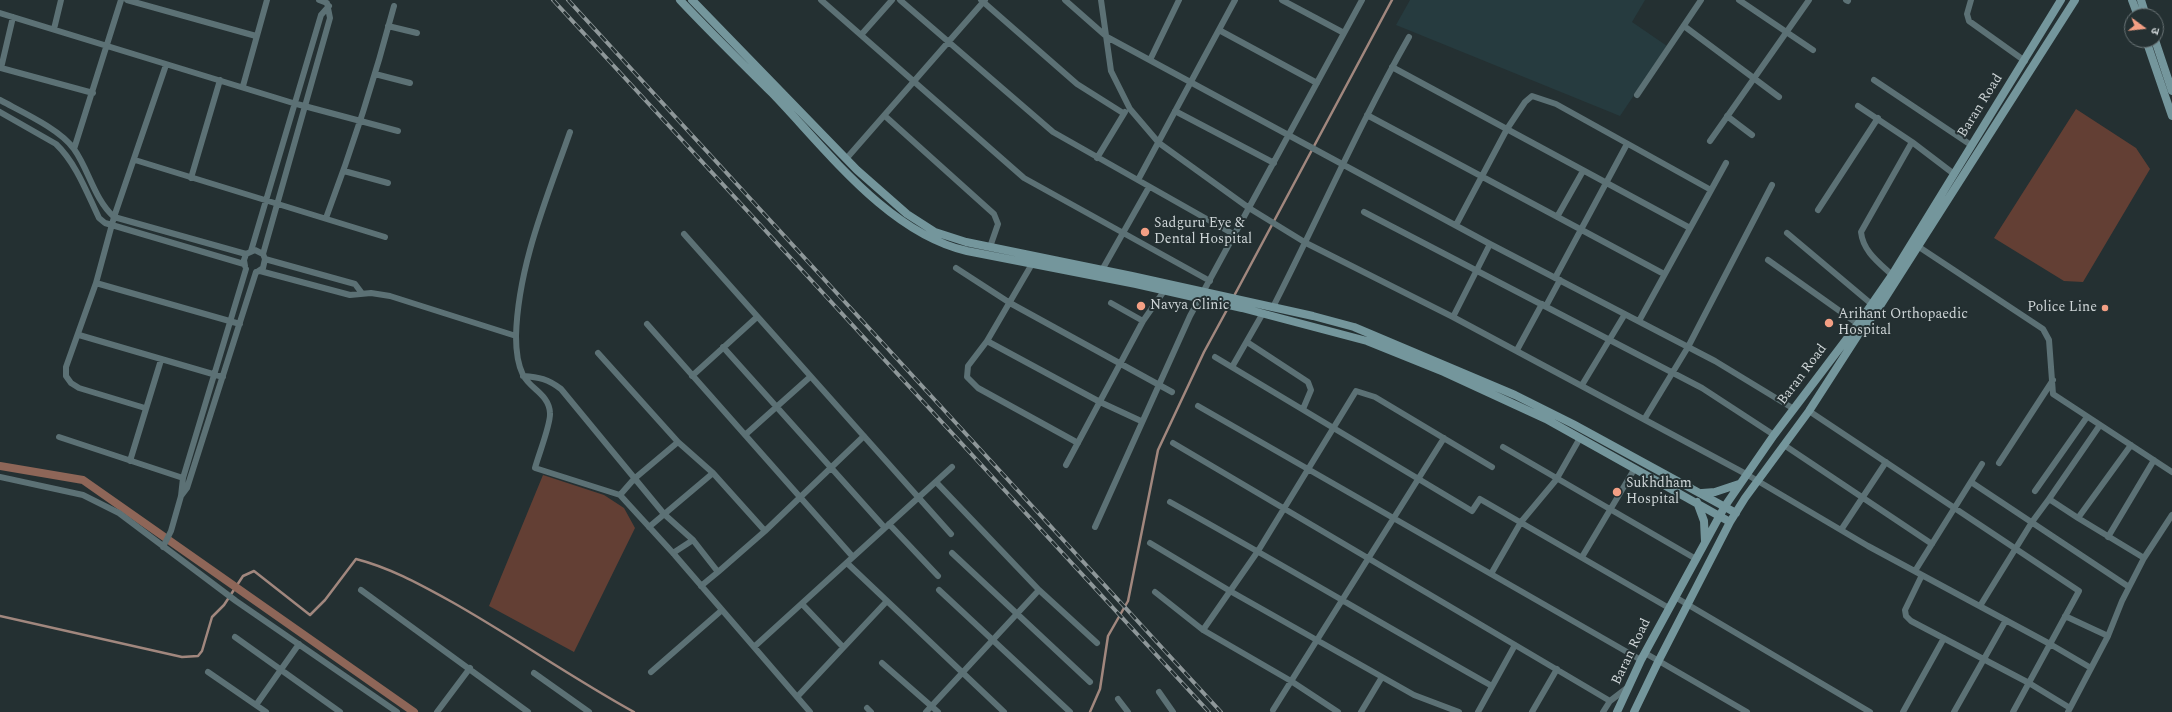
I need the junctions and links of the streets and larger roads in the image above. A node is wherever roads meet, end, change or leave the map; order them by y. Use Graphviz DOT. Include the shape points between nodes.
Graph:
graph roads {
  1 [pos="61,0"];
  2 [pos="122,0"];
  3 [pos="127,0"];
  4 [pos="267,0"];
  5 [pos="319,0"];
  6 [pos="692,0"];
  7 [pos="821,0"];
  8 [pos="892,0"];
  9 [pos="900,0"];
  10 [pos="1065,0"];
  11 [pos="1101,0"];
  12 [pos="1107,0"];
  13 [pos="1179,0"];
  14 [pos="1235,0"];
  15 [pos="1362,0"];
  16 [pos="1701,0"];
  17 [pos="1739,0"];
  18 [pos="1809,0"];
  19 [pos="1971,0"];
  20 [pos="2061,0"];
  21 [pos="2075,0"];
  22 [pos="681,1"];
  23 [pos="983,1"];
  24 [pos="1284,1"];
  25 [pos="329,6"];
  26 [pos="394,6"];
  27 [pos="1103,9"];
  28 [pos="0,13"];
  29 [pos="14,17"];
  30 [pos="388,26"];
  31 [pos="1684,26"];
  32 [pos="54,29"];
  33 [pos="1219,30"];
  34 [pos="1786,32"];
  35 [pos="417,33"];
  36 [pos="1344,33"];
  37 [pos="256,36"];
  38 [pos="861,36"];
  39 [pos="1107,37"];
  40 [pos="1409,37"];
  41 [pos="950,41"];
  42 [pos="108,44"];
  43 [pos="2149,48"];
  44 [pos="2158,48"];
  45 [pos="1813,50"];
  46 [pos="1150,60"];
  47 [pos="2025,61"];
  48 [pos="166,65"];
  49 [pos="1392,67"];
  50 [pos="0,69"];
  51 [pos="375,74"];
  52 [pos="1754,78"];
  53 [pos="220,80"];
  54 [pos="1874,80"];
  55 [pos="915,82"];
  56 [pos="1192,82"];
  57 [pos="410,83"];
  58 [pos="1317,83"];
  59 [pos="243,86"];
  60 [pos="2172,91"];
  61 [pos="93,93"];
  62 [pos="1637,96"];
  63 [pos="1778,97"];
  64 [pos="0,100"];
  65 [pos="293,103"];
  66 [pos="305,106"];
  67 [pos="1858,106"];
  68 [pos="1130,109"];
  69 [pos="1175,111"];
  70 [pos="0,112"];
  71 [pos="1123,113"];
  72 [pos="1367,115"];
  73 [pos="884,116"];
  74 [pos="1727,116"];
  75 [pos="2172,116"];
  76 [pos="1878,118"];
  77 [pos="359,122"];
  78 [pos="1507,129"];
  79 [pos="398,131"];
  80 [pos="570,132"];
  81 [pos="1289,134"];
  82 [pos="1752,135"];
  83 [pos="1710,141"];
  84 [pos="1912,142"];
  85 [pos="1159,143"];
  86 [pos="1627,144"];
  87 [pos="1971,145"];
  88 [pos="74,149"];
  89 [pos="1097,158"];
  90 [pos="846,159"];
  91 [pos="135,160"];
  92 [pos="1274,163"];
  93 [pos="1342,163"];
  94 [pos="1726,163"];
  95 [pos="344,170"];
  96 [pos="1583,171"];
  97 [pos="1954,174"];
  98 [pos="1482,177"];
  99 [pos="191,178"];
  100 [pos="1138,180"];
  101 [pos="388,183"];
  102 [pos="1606,183"];
  103 [pos="1772,185"];
  104 [pos="1149,187"];
  105 [pos="1711,190"];
  106 [pos="266,200"];
  107 [pos="277,204"];
  108 [pos="1249,208"];
  109 [pos="1818,210"];
  110 [pos="1364,212"];
  111 [pos="114,217"];
  112 [pos="1557,217"];
  113 [pos="326,218"];
  114 [pos="1456,225"];
  115 [pos="112,226"];
  116 [pos="1690,228"];
  117 [pos="1581,230"];
  118 [pos="1122,233"];
  119 [pos="1787,233"];
  120 [pos="684,234"];
  121 [pos="1235,235"];
  122 [pos="385,237"];
  123 [pos="1306,243"];
  124 [pos="1490,244"];
  125 [pos="990,247"];
  126 [pos="1919,247"];
  127 [pos="249,252"];
  128 [pos="264,256"];
  129 [pos="1768,260"];
  130 [pos="1032,264"];
  131 [pos="245,266"];
  132 [pos="956,268"];
  133 [pos="1102,270"];
  134 [pos="1477,270"];
  135 [pos="258,271"];
  136 [pos="1664,274"];
  137 [pos="1892,275"];
  138 [pos="1558,279"];
  139 [pos="1210,281"];
  140 [pos="96,283"];
  141 [pos="1164,291"];
  142 [pos="362,292"];
  143 [pos="1201,296"];
  144 [pos="1010,303"];
  145 [pos="1111,303"];
  146 [pos="1242,304"];
  147 [pos="1544,305"];
  148 [pos="1875,306"];
  149 [pos="1273,307"];
  150 [pos="1263,313"];
  151 [pos="1625,314"];
  152 [pos="757,317"];
  153 [pos="1453,317"];
  154 [pos="229,321"];
  155 [pos="1143,321"];
  156 [pos="1639,321"];
  157 [pos="240,324"];
  158 [pos="647,324"];
  159 [pos="1858,324"];
  160 [pos="79,335"];
  161 [pos="516,336"];
  162 [pos="1610,340"];
  163 [pos="987,341"];
  164 [pos="1246,342"];
  165 [pos="723,347"];
  166 [pos="1688,347"];
  167 [pos="1517,350"];
  168 [pos="598,353"];
  169 [pos="1215,357"];
  170 [pos="161,360"];
  171 [pos="1121,362"];
  172 [pos="1232,367"];
  173 [pos="1673,373"];
  174 [pos="213,374"];
  175 [pos="523,376"];
  176 [pos="692,376"];
  177 [pos="223,377"];
  178 [pos="810,377"];
  179 [pos="2052,380"];
  180 [pos="1158,384"];
  181 [pos="1582,385"];
  182 [pos="1172,392"];
  183 [pos="1100,402"];
  184 [pos="1198,406"];
  185 [pos="776,407"];
  186 [pos="145,408"];
  187 [pos="1794,409"];
  188 [pos="1303,410"];
  189 [pos="1809,411"];
  190 [pos="2086,417"];
  191 [pos="1645,418"];
  192 [pos="1141,422"];
  193 [pos="2100,425"];
  194 [pos="1334,428"];
  195 [pos="745,435"];
  196 [pos="1774,435"];
  197 [pos="864,436"];
  198 [pos="59,437"];
  199 [pos="1444,438"];
  200 [pos="1580,438"];
  201 [pos="678,442"];
  202 [pos="1078,443"];
  203 [pos="1173,444"];
  204 [pos="1784,445"];
  205 [pos="2131,445"];
  206 [pos="1503,447"];
  207 [pos="2154,460"];
  208 [pos="130,461"];
  209 [pos="1886,462"];
  210 [pos="1999,463"];
  211 [pos="1982,464"];
  212 [pos="1066,465"];
  213 [pos="830,467"];
  214 [pos="952,467"];
  215 [pos="1492,467"];
  216 [pos="1635,468"];
  217 [pos="1309,469"];
  218 [pos="2172,472"];
  219 [pos="713,473"];
  220 [pos="1746,474"];
  221 [pos="0,477"];
  222 [pos="183,478"];
  223 [pos="634,479"];
  224 [pos="1418,479"];
  225 [pos="1556,480"];
  226 [pos="1758,481"];
  227 [pos="936,482"];
  228 [pos="1971,482"];
  229 [pos="1740,484"];
  230 [pos="2035,491"];
  231 [pos="1701,493"];
  232 [pos="181,496"];
  233 [pos="620,496"];
  234 [pos="799,496"];
  235 [pos="919,498"];
  236 [pos="1862,498"];
  237 [pos="2049,499"];
  238 [pos="1696,501"];
  239 [pos="1170,502"];
  240 [pos="1724,506"];
  241 [pos="1954,508"];
  242 [pos="1610,509"];
  243 [pos="1284,510"];
  244 [pos="1736,513"];
  245 [pos="664,514"];
  246 [pos="1719,515"];
  247 [pos="2172,515"];
  248 [pos="2078,518"];
  249 [pos="1393,519"];
  250 [pos="1521,522"];
  251 [pos="1730,522"];
  252 [pos="2032,522"];
  253 [pos="887,526"];
  254 [pos="649,527"];
  255 [pos="1095,527"];
  256 [pos="1841,530"];
  257 [pos="765,531"];
  258 [pos="951,534"];
  259 [pos="2108,537"];
  260 [pos="693,540"];
  261 [pos="1705,542"];
  262 [pos="1150,543"];
  263 [pos="1932,544"];
  264 [pos="164,545"];
  265 [pos="2015,549"];
  266 [pos="1258,550"];
  267 [pos="673,553"];
  268 [pos="952,553"];
  269 [pos="853,557"];
  270 [pos="1582,557"];
  271 [pos="2144,558"];
  272 [pos="1368,559"];
  273 [pos="1696,559"];
  274 [pos="847,563"];
  275 [pos="1915,571"];
  276 [pos="718,572"];
  277 [pos="1491,574"];
  278 [pos="1922,575"];
  279 [pos="938,576"];
  280 [pos="701,586"];
  281 [pos="2129,587"];
  282 [pos="361,590"];
  283 [pos="939,590"];
  284 [pos="1039,590"];
  285 [pos="1230,591"];
  286 [pos="1155,592"];
  287 [pos="1675,597"];
  288 [pos="887,601"];
  289 [pos="1342,601"];
  290 [pos="802,604"];
  291 [pos="1687,605"];
  292 [pos="1980,606"];
  293 [pos="1669,608"];
  294 [pos="722,610"];
  295 [pos="1016,614"];
  296 [pos="2065,616"];
  297 [pos="2006,620"];
  298 [pos="1202,630"];
  299 [pos="2108,636"];
  300 [pos="235,637"];
  301 [pos="1944,638"];
  302 [pos="1317,640"];
  303 [pos="992,641"];
  304 [pos="1097,643"];
  305 [pos="299,644"];
  306 [pos="2050,644"];
  307 [pos="1515,645"];
  308 [pos="754,647"];
  309 [pos="843,648"];
  310 [pos="1643,657"];
  311 [pos="1984,659"];
  312 [pos="1659,660"];
  313 [pos="882,663"];
  314 [pos="470,668"];
  315 [pos="2091,668"];
  316 [pos="1557,669"];
  317 [pos="281,670"];
  318 [pos="208,672"];
  319 [pos="651,672"];
  320 [pos="534,673"];
  321 [pos="962,673"];
  322 [pos="1382,677"];
  323 [pos="1291,680"];
  324 [pos="1090,682"];
  325 [pos="2029,683"];
  326 [pos="1492,686"];
  327 [pos="1630,686"];
  328 [pos="1159,692"];
  329 [pos="797,697"];
  330 [pos="1118,698"];
  331 [pos="1610,701"];
  332 [pos="256,705"];
  333 [pos="931,706"];
  334 [pos="1272,710"];
  335 [pos="2069,710"];
  336 [pos="266,712"];
  337 [pos="340,712"];
  338 [pos="397,712"];
  339 [pos="437,712"];
  340 [pos="528,712"];
  341 [pos="589,712"];
  342 [pos="810,712"];
  343 [pos="926,712"];
  344 [pos="938,712"];
  345 [pos="1004,712"];
  346 [pos="1070,712"];
  347 [pos="1128,712"];
  348 [pos="1173,712"];
  349 [pos="1338,712"];
  350 [pos="1360,712"];
  351 [pos="1459,712"];
  352 [pos="1478,712"];
  353 [pos="1532,712"];
  354 [pos="1603,712"];
  355 [pos="1617,712"];
  356 [pos="1635,712"];
  357 [pos="1747,712"];
  358 [pos="1870,712"];
  359 [pos="1903,712"];
  360 [pos="1954,712"];
  361 [pos="2013,712"];
  1 -- 32 [label="street"];
  2 -- 42 [label="street"];
  3 -- 37 [label="street"];
  4 -- 37 [label="street"];
  5 -- 25 [label="street"];
  6 -- 90 [label="street"];
  7 -- 38 [label="street"];
  8 -- 38 [label="street"];
  9 -- 41 [label="street"];
  10 -- 39 [label="street"];
  11 -- 27 [label="street"];
  12 -- 27 [label="street"];
  13 -- 46 [label="street"];
  14 -- 33 [label="street"];
  15 -- 36 [label="street"];
  16 -- 31 [label="street"];
  17 -- 34 [label="street"];
  18 -- 34 [label="street"];
  19 -- 47 [label="street" via="1967,14 1974,26"];
  20 -- 47 [label="street, Baran Road"];
  21 -- 126 [label="street, Baran Road"];
  22 -- 130 [label="street" via="825,151 902,221 930,240 946,246"];
  23 -- 41 [label="street"];
  23 -- 71 [label="street" via="1077,84"];
  24 -- 36 [label="street"];
  25 -- 65 [label="street" via="321,15"];
  25 -- 66 [label="street" via="330,18"];
  26 -- 30 [label="street"];
  27 -- 39 [label="street"];
  28 -- 29 [label="street"];
  29 -- 32 [label="street"];
  29 -- 50 [label="street"];
  30 -- 35 [label="street"];
  30 -- 51 [label="street"];
  31 -- 52 [label="street"];
  31 -- 62 [label="street"];
  32 -- 42 [label="street"];
  33 -- 56 [label="street"];
  33 -- 58 [label="street"];
  34 -- 45 [label="street"];
  34 -- 52 [label="street"];
  36 -- 58 [label="street"];
  37 -- 59 [label="street"];
  38 -- 55 [label="street"];
  39 -- 46 [label="street"];
  39 -- 68 [label="street" via="1111,71"];
  40 -- 49 [label="street"];
  41 -- 55 [label="street"];
  41 -- 89 [label="street" via="1052,132"];
  42 -- 48 [label="street"];
  42 -- 61 [label="street"];
  43 -- 75 [label="street"];
  44 -- 60 [label="street"];
  46 -- 56 [label="street"];
  47 -- 87 [label="street, Baran Road"];
  48 -- 53 [label="street"];
  48 -- 91 [label="street"];
  49 -- 72 [label="street"];
  49 -- 78 [label="street"];
  50 -- 61 [label="street"];
  51 -- 57 [label="street"];
  51 -- 77 [label="street"];
  52 -- 63 [label="street"];
  52 -- 74 [label="street"];
  53 -- 59 [label="street"];
  53 -- 99 [label="street"];
  54 -- 87 [label="street"];
  55 -- 73 [label="street"];
  55 -- 118 [label="street" via="1024,178"];
  56 -- 69 [label="street"];
  56 -- 81 [label="street"];
  58 -- 81 [label="street"];
  59 -- 65 [label="street"];
  61 -- 88 [label="street"];
  64 -- 88 [label="street" via="59,135"];
  65 -- 66 [label="street"];
  65 -- 106 [label="street"];
  66 -- 77 [label="street"];
  66 -- 107 [label="street"];
  67 -- 76 [label="street"];
  68 -- 71 [label="street"];
  68 -- 85 [label="street"];
  69 -- 85 [label="street"];
  69 -- 92 [label="street"];
  70 -- 115 [label="street" via="63,150 99,218"];
  71 -- 89 [label="street"];
  72 -- 93 [label="street"];
  72 -- 98 [label="street"];
  73 -- 90 [label="street"];
  73 -- 125 [label="street" via="994,214 998,224"];
  74 -- 82 [label="street"];
  74 -- 83 [label="street"];
  76 -- 84 [label="street"];
  76 -- 109 [label="street"];
  77 -- 79 [label="street"];
  77 -- 95 [label="street"];
  78 -- 86 [label="street" via="1532,96 1556,104"];
  78 -- 96 [label="street"];
  78 -- 98 [label="street"];
  80 -- 161 [label="street" via="533,236"];
  81 -- 92 [label="street"];
  81 -- 93 [label="street"];
  84 -- 97 [label="street"];
  84 -- 137 [label="street" via="1861,232 1862,243"];
  85 -- 100 [label="street"];
  85 -- 108 [label="street"];
  86 -- 102 [label="street"];
  86 -- 105 [label="street"];
  87 -- 97 [label="street, Baran Road"];
  88 -- 111 [label="street" via="104,208"];
  89 -- 100 [label="street"];
  90 -- 125 [label="street" via="894,204 920,223 948,237"];
  91 -- 99 [label="street"];
  91 -- 111 [label="street"];
  92 -- 108 [label="street"];
  93 -- 114 [label="street"];
  93 -- 123 [label="street"];
  94 -- 105 [label="street"];
  95 -- 101 [label="street"];
  95 -- 113 [label="street"];
  96 -- 102 [label="street"];
  96 -- 112 [label="street"];
  97 -- 137 [label="street, Baran Road"];
  98 -- 112 [label="street"];
  98 -- 114 [label="street"];
  99 -- 106 [label="street"];
  100 -- 104 [label="street"];
  102 -- 116 [label="street"];
  102 -- 117 [label="street"];
  103 -- 166 [label="street"];
  104 -- 118 [label="street"];
  104 -- 121 [label="street"];
  105 -- 116 [label="street"];
  106 -- 107 [label="street"];
  106 -- 127 [label="street"];
  107 -- 113 [label="street"];
  107 -- 128 [label="street"];
  108 -- 121 [label="street"];
  108 -- 123 [label="street"];
  110 -- 134 [label="street"];
  111 -- 115 [label="street"];
  111 -- 127 [label="street"];
  112 -- 117 [label="street"];
  113 -- 122 [label="street"];
  114 -- 124 [label="street"];
  115 -- 131 [label="street"];
  115 -- 140 [label="street"];
  116 -- 136 [label="street"];
  117 -- 136 [label="street"];
  117 -- 138 [label="street"];
  118 -- 133 [label="street"];
  118 -- 139 [label="street"];
  119 -- 148 [label="street"];
  120 -- 152 [label="street"];
  121 -- 139 [label="street"];
  123 -- 149 [label="street"];
  123 -- 153 [label="street"];
  124 -- 134 [label="street"];
  124 -- 138 [label="street"];
  125 -- 133 [label="street"];
  126 -- 148 [label="street, Baran Road"];
  126 -- 179 [label="street" via="2043,329 2049,340"];
  127 -- 128 [label="street" via="256,250"];
  127 -- 131 [label="street"];
  128 -- 135 [label="street" via="263,268"];
  128 -- 142 [label="street" via="355,284"];
  129 -- 159 [label="street"];
  130 -- 141 [label="street"];
  130 -- 144 [label="street"];
  131 -- 135 [label="street"];
  131 -- 154 [label="street"];
  132 -- 144 [label="street"];
  133 -- 143 [label="street"];
  134 -- 147 [label="street"];
  134 -- 153 [label="street"];
  135 -- 142 [label="street" via="350,295"];
  135 -- 157 [label="street"];
  136 -- 156 [label="street"];
  137 -- 148 [label="street, Baran Road"];
  138 -- 147 [label="street"];
  138 -- 151 [label="street"];
  139 -- 143 [label="street"];
  140 -- 154 [label="street"];
  140 -- 160 [label="street"];
  141 -- 143 [label="street"];
  141 -- 155 [label="street"];
  142 -- 161 [label="street" via="402,299"];
  143 -- 146 [label="street"];
  143 -- 180 [label="street"];
  144 -- 163 [label="street"];
  144 -- 171 [label="street"];
  145 -- 155 [label="street"];
  146 -- 149 [label="street"];
  146 -- 150 [label="street"];
  147 -- 162 [label="street"];
  147 -- 167 [label="street"];
  148 -- 159 [label="street, Baran Road"];
  148 -- 189 [label="street, Baran Road"];
  149 -- 231 [label="street" via="1354,327 1469,375 1573,424"];
  150 -- 164 [label="street"];
  150 -- 200 [label="street" via="1341,333 1406,356 1546,419"];
  151 -- 156 [label="street"];
  151 -- 162 [label="street"];
  152 -- 165 [label="street"];
  152 -- 178 [label="street"];
  153 -- 167 [label="street"];
  154 -- 157 [label="street"];
  154 -- 174 [label="street"];
  155 -- 171 [label="street"];
  156 -- 166 [label="street"];
  157 -- 177 [label="street"];
  158 -- 176 [label="street"];
  159 -- 187 [label="street, Baran Road"];
  160 -- 170 [label="street"];
  160 -- 186 [label="street" via="66,367 66,376 71,383 79,388"];
  161 -- 175 [label="street" via="518,362"];
  162 -- 173 [label="street"];
  162 -- 181 [label="street"];
  163 -- 183 [label="street"];
  163 -- 202 [label="street" via="968,366 967,377 978,388"];
  164 -- 172 [label="street"];
  164 -- 188 [label="street" via="1308,382 1311,390"];
  165 -- 176 [label="street"];
  165 -- 185 [label="street"];
  166 -- 173 [label="street"];
  166 -- 187 [label="street"];
  167 -- 181 [label="street"];
  168 -- 201 [label="street"];
  169 -- 172 [label="street"];
  170 -- 174 [label="street"];
  170 -- 186 [label="street"];
  171 -- 180 [label="street"];
  171 -- 183 [label="street"];
  172 -- 188 [label="street"];
  173 -- 191 [label="street"];
  173 -- 196 [label="street" via="1702,388"];
  174 -- 177 [label="street"];
  174 -- 222 [label="street"];
  175 -- 223 [label="street" via="540,377 561,389"];
  175 -- 233 [label="street" via="542,395 548,404 550,414 535,468"];
  176 -- 195 [label="street"];
  177 -- 232 [label="street" via="187,488"];
  178 -- 185 [label="street"];
  178 -- 197 [label="street"];
  179 -- 190 [label="street" via="2054,394"];
  179 -- 210 [label="street"];
  180 -- 182 [label="street"];
  180 -- 192 [label="street"];
  181 -- 191 [label="street"];
  183 -- 192 [label="street"];
  183 -- 202 [label="street"];
  184 -- 217 [label="street"];
  185 -- 195 [label="street"];
  185 -- 213 [label="street"];
  186 -- 208 [label="street"];
  187 -- 196 [label="street, Baran Road"];
  188 -- 194 [label="street"];
  189 -- 204 [label="street, Baran Road"];
  189 -- 209 [label="street"];
  190 -- 193 [label="street"];
  190 -- 230 [label="street"];
  191 -- 220 [label="street"];
  192 -- 255 [label="street"];
  193 -- 205 [label="street"];
  193 -- 237 [label="street"];
  194 -- 199 [label="street" via="1356,392 1375,397"];
  194 -- 217 [label="street"];
  194 -- 224 [label="street"];
  195 -- 234 [label="street"];
  196 -- 220 [label="street, Baran Road"];
  197 -- 213 [label="street"];
  197 -- 235 [label="street"];
  198 -- 208 [label="street"];
  199 -- 215 [label="street"];
  199 -- 224 [label="street"];
  200 -- 216 [label="street"];
  200 -- 225 [label="street"];
  201 -- 219 [label="street"];
  201 -- 223 [label="street"];
  202 -- 212 [label="street"];
  203 -- 243 [label="street"];
  204 -- 226 [label="street, Baran Road"];
  204 -- 236 [label="street"];
  205 -- 207 [label="street"];
  205 -- 248 [label="street"];
  206 -- 225 [label="street"];
  207 -- 218 [label="street"];
  207 -- 259 [label="street"];
  208 -- 222 [label="street"];
  209 -- 236 [label="street"];
  209 -- 241 [label="street"];
  211 -- 228 [label="street"];
  213 -- 234 [label="street"];
  213 -- 253 [label="street"];
  214 -- 227 [label="street"];
  216 -- 238 [label="street"];
  216 -- 242 [label="street"];
  217 -- 243 [label="street"];
  217 -- 249 [label="street"];
  219 -- 245 [label="street"];
  219 -- 257 [label="street"];
  220 -- 226 [label="street"];
  220 -- 229 [label="street, Baran Road"];
  221 -- 264 [label="street" via="68,490 95,500 119,513"];
  222 -- 232 [label="street"];
  223 -- 233 [label="street"];
  223 -- 245 [label="street"];
  224 -- 249 [label="street"];
  224 -- 250 [label="street" via="1472,511 1480,499"];
  225 -- 242 [label="street"];
  225 -- 250 [label="street"];
  226 -- 244 [label="street, Baran Road"];
  226 -- 256 [label="street"];
  227 -- 235 [label="street"];
  227 -- 284 [label="street"];
  228 -- 241 [label="street"];
  228 -- 252 [label="street"];
  229 -- 231 [label="street"];
  229 -- 240 [label="street, Baran Road"];
  231 -- 240 [label="street"];
  232 -- 264 [label="street" via="171,531"];
  233 -- 254 [label="street"];
  234 -- 257 [label="street"];
  234 -- 269 [label="street"];
  235 -- 253 [label="street"];
  235 -- 258 [label="street"];
  236 -- 256 [label="street"];
  236 -- 263 [label="street"];
  237 -- 248 [label="street"];
  237 -- 252 [label="street"];
  238 -- 246 [label="street"];
  238 -- 261 [label="street" via="1704,521"];
  239 -- 266 [label="street"];
  240 -- 244 [label="street"];
  240 -- 246 [label="street, Baran Road"];
  241 -- 263 [label="street"];
  241 -- 265 [label="street"];
  242 -- 270 [label="street"];
  242 -- 273 [label="street"];
  243 -- 266 [label="street"];
  243 -- 272 [label="street"];
  244 -- 251 [label="street, Baran Road"];
  245 -- 254 [label="street"];
  245 -- 260 [label="street"];
  246 -- 251 [label="street"];
  246 -- 261 [label="street, Baran Road"];
  247 -- 271 [label="street"];
  248 -- 259 [label="street"];
  249 -- 272 [label="street"];
  249 -- 277 [label="street"];
  250 -- 270 [label="street"];
  250 -- 277 [label="street"];
  251 -- 291 [label="street, Baran Road"];
  252 -- 265 [label="street"];
  252 -- 281 [label="street"];
  253 -- 269 [label="street"];
  253 -- 279 [label="street"];
  254 -- 267 [label="street"];
  256 -- 275 [label="street"];
  257 -- 276 [label="street"];
  259 -- 271 [label="street"];
  260 -- 267 [label="street"];
  260 -- 276 [label="street"];
  261 -- 273 [label="street, Baran Road"];
  262 -- 285 [label="street"];
  263 -- 275 [label="street"];
  264 -- 305 [label="street" via="225,593"];
  265 -- 292 [label="street"];
  265 -- 296 [label="street" via="2079,591"];
  266 -- 285 [label="street"];
  266 -- 289 [label="street"];
  267 -- 280 [label="street"];
  268 -- 295 [label="street"];
  269 -- 274 [label="street"];
  270 -- 293 [label="street"];
  271 -- 281 [label="street"];
  272 -- 289 [label="street"];
  272 -- 307 [label="street"];
  273 -- 287 [label="street, Baran Road"];
  274 -- 288 [label="street"];
  274 -- 290 [label="street"];
  275 -- 278 [label="street"];
  276 -- 280 [label="street"];
  277 -- 310 [label="street"];
  278 -- 292 [label="street"];
  278 -- 301 [label="street" via="1905,610 1906,616 1911,622"];
  280 -- 294 [label="street"];
  281 -- 299 [label="street"];
  282 -- 314 [label="street"];
  283 -- 303 [label="street"];
  284 -- 295 [label="street"];
  284 -- 304 [label="street"];
  285 -- 298 [label="street"];
  285 -- 302 [label="street"];
  286 -- 298 [label="street"];
  287 -- 291 [label="street"];
  287 -- 293 [label="street, Baran Road"];
  288 -- 309 [label="street"];
  288 -- 321 [label="street"];
  289 -- 302 [label="street"];
  289 -- 326 [label="street"];
  290 -- 308 [label="street"];
  290 -- 309 [label="street"];
  291 -- 312 [label="street, Baran Road"];
  291 -- 358 [label="street"];
  292 -- 297 [label="street"];
  293 -- 310 [label="street, Baran Road"];
  294 -- 308 [label="street"];
  294 -- 319 [label="street"];
  295 -- 303 [label="street"];
  295 -- 324 [label="street"];
  296 -- 299 [label="street"];
  296 -- 306 [label="street"];
  297 -- 306 [label="street"];
  297 -- 311 [label="street"];
  298 -- 323 [label="street"];
  299 -- 315 [label="street"];
  300 -- 317 [label="street"];
  301 -- 311 [label="street"];
  301 -- 359 [label="street"];
  302 -- 322 [label="street"];
  302 -- 323 [label="street"];
  303 -- 321 [label="street"];
  303 -- 346 [label="street"];
  305 -- 317 [label="street"];
  305 -- 338 [label="street"];
  306 -- 315 [label="street"];
  306 -- 325 [label="street"];
  307 -- 316 [label="street"];
  307 -- 326 [label="street"];
  308 -- 329 [label="street"];
  309 -- 329 [label="street"];
  310 -- 312 [label="street"];
  310 -- 327 [label="street, Baran Road"];
  311 -- 325 [label="street"];
  311 -- 360 [label="street"];
  312 -- 356 [label="street, Baran Road"];
  312 -- 357 [label="street"];
  313 -- 333 [label="street"];
  314 -- 339 [label="street"];
  314 -- 340 [label="street"];
  315 -- 335 [label="street"];
  316 -- 331 [label="street"];
  316 -- 353 [label="street"];
  317 -- 332 [label="street"];
  317 -- 337 [label="street"];
  318 -- 332 [label="street"];
  320 -- 341 [label="street"];
  321 -- 333 [label="street"];
  321 -- 345 [label="street"];
  322 -- 350 [label="street"];
  322 -- 351 [label="street" via="1414,695"];
  323 -- 334 [label="street"];
  323 -- 349 [label="street"];
  325 -- 335 [label="street"];
  325 -- 361 [label="street"];
  326 -- 352 [label="street"];
  327 -- 331 [label="street"];
  327 -- 355 [label="street, Baran Road"];
  328 -- 348 [label="street"];
  329 -- 342 [label="street"];
  330 -- 347 [label="street"];
  331 -- 354 [label="street"];
  332 -- 336 [label="street"];
  333 -- 343 [label="street"];
  333 -- 344 [label="street"];
}
